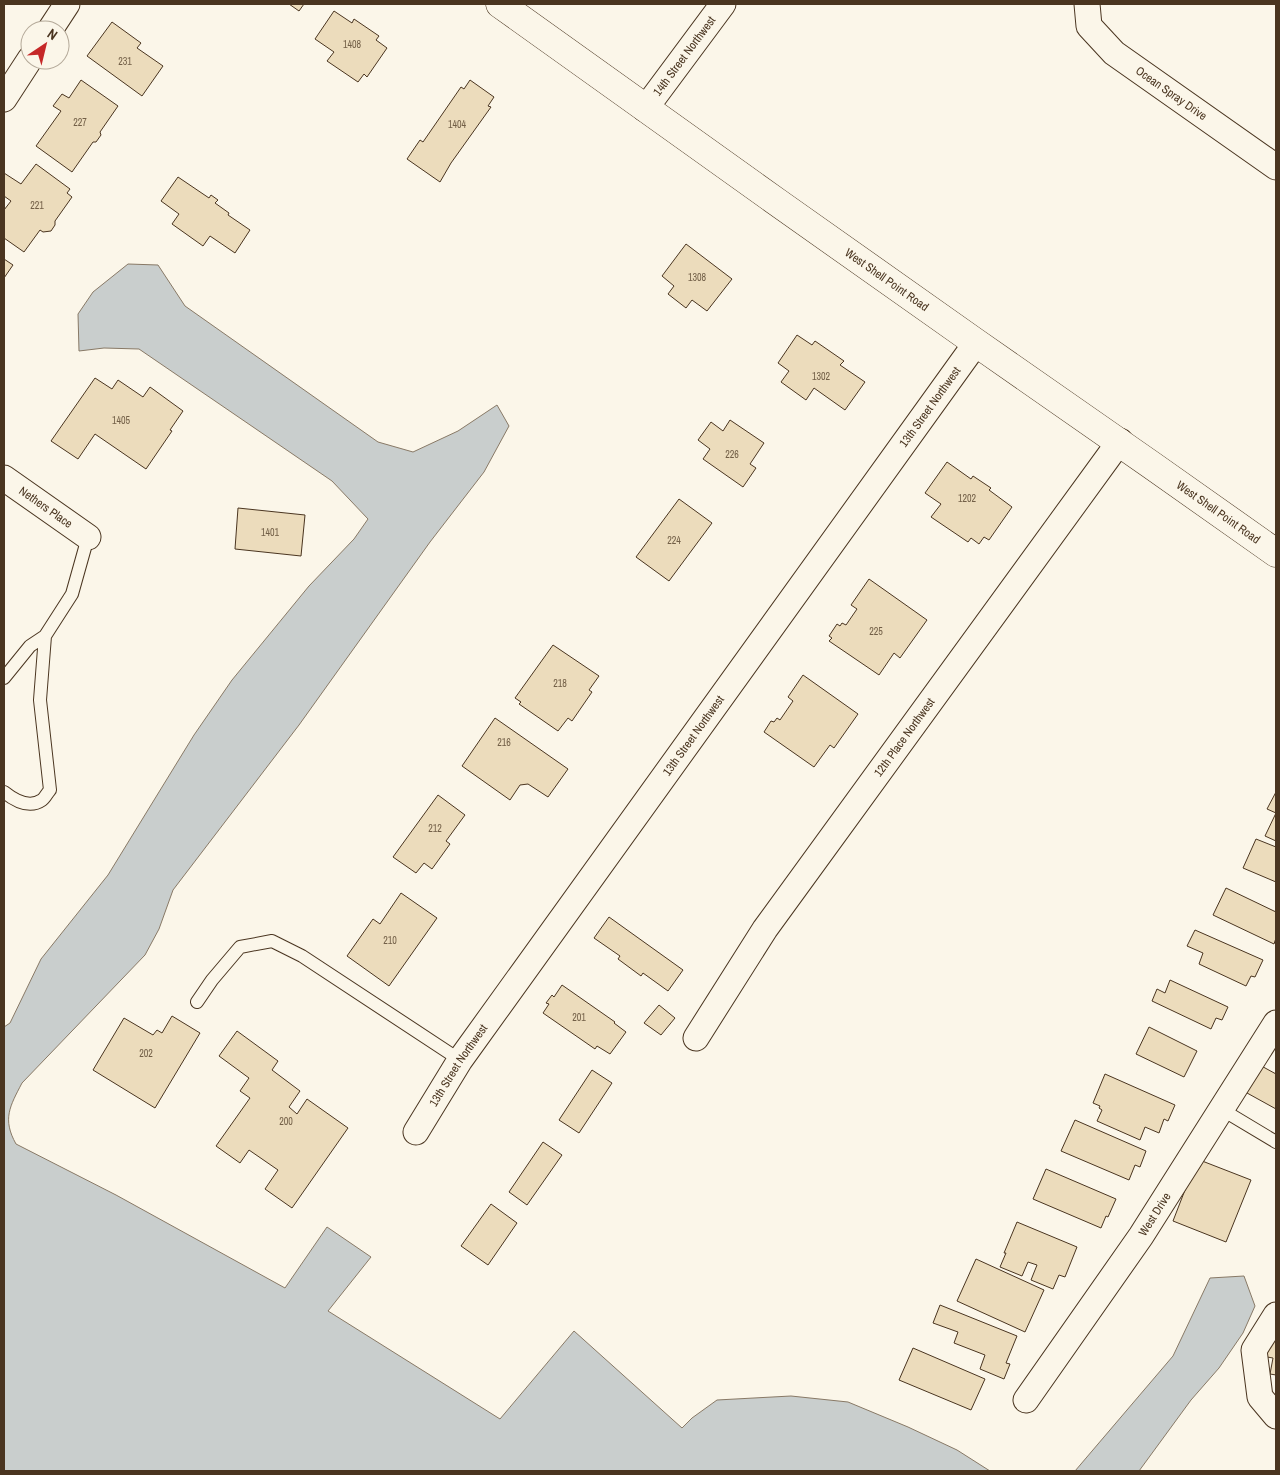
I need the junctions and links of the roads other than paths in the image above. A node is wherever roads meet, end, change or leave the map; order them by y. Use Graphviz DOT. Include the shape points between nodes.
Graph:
graph roads {
  1 [pos="67,4"];
  2 [pos="500,4"];
  3 [pos="723,4"];
  4 [pos="1087,4"];
  5 [pos="57,20"];
  6 [pos="23,70"];
  7 [pos="4,98"];
  8 [pos="645,109"];
  9 [pos="1276,166"];
  10 [pos="976,343"];
  11 [pos="1120,441"];
  12 [pos="4,478"];
  13 [pos="88,536"];
  14 [pos="1276,553"];
  15 [pos="44,636"];
  16 [pos="4,678"];
  17 [pos="4,792"];
  18 [pos="197,1002"];
  19 [pos="1276,1022"];
  20 [pos="696,1038"];
  21 [pos="460,1060"];
  22 [pos="1221,1109"];
  23 [pos="416,1132"];
  24 [pos="1276,1142"];
  25 [pos="1276,1315"];
  26 [pos="1026,1400"];
  27 [pos="1276,1416"];
  1 -- 5 [label="street"];
  2 -- 8 [label="street, West Shell Point Road"];
  3 -- 8 [label="street, 14th Street Northwest"];
  4 -- 9 [label="street, Ocean Spray Drive" via="1089,26 1114,53"];
  6 -- 7 [label="street"];
  8 -- 10 [label="street, West Shell Point Road"];
  10 -- 11 [label="street, West Shell Point Road"];
  10 -- 21 [label="street, 13th Street Northwest"];
  11 -- 14 [label="street, West Shell Point Road"];
  11 -- 20 [label="street, 12th Place Northwest" via="765,929"];
  12 -- 13 [label="street, Nethers Place"];
  13 -- 15 [label="lane" via="72,594"];
  15 -- 16 [label="lane" via="30,646"];
  15 -- 17 [label="lane" via="40,700 50,790 42,800 28,804 14,801"];
  18 -- 21 [label="lane" via="240,947 272,941 302,956"];
  19 -- 22 [label="street, West Drive"];
  21 -- 23 [label="street, 13th Street Northwest"];
  22 -- 24 [label="lane"];
  22 -- 26 [label="street, West Drive" via="1141,1236"];
  25 -- 27 [label="street" via="1254,1350 1260,1398"];
}
